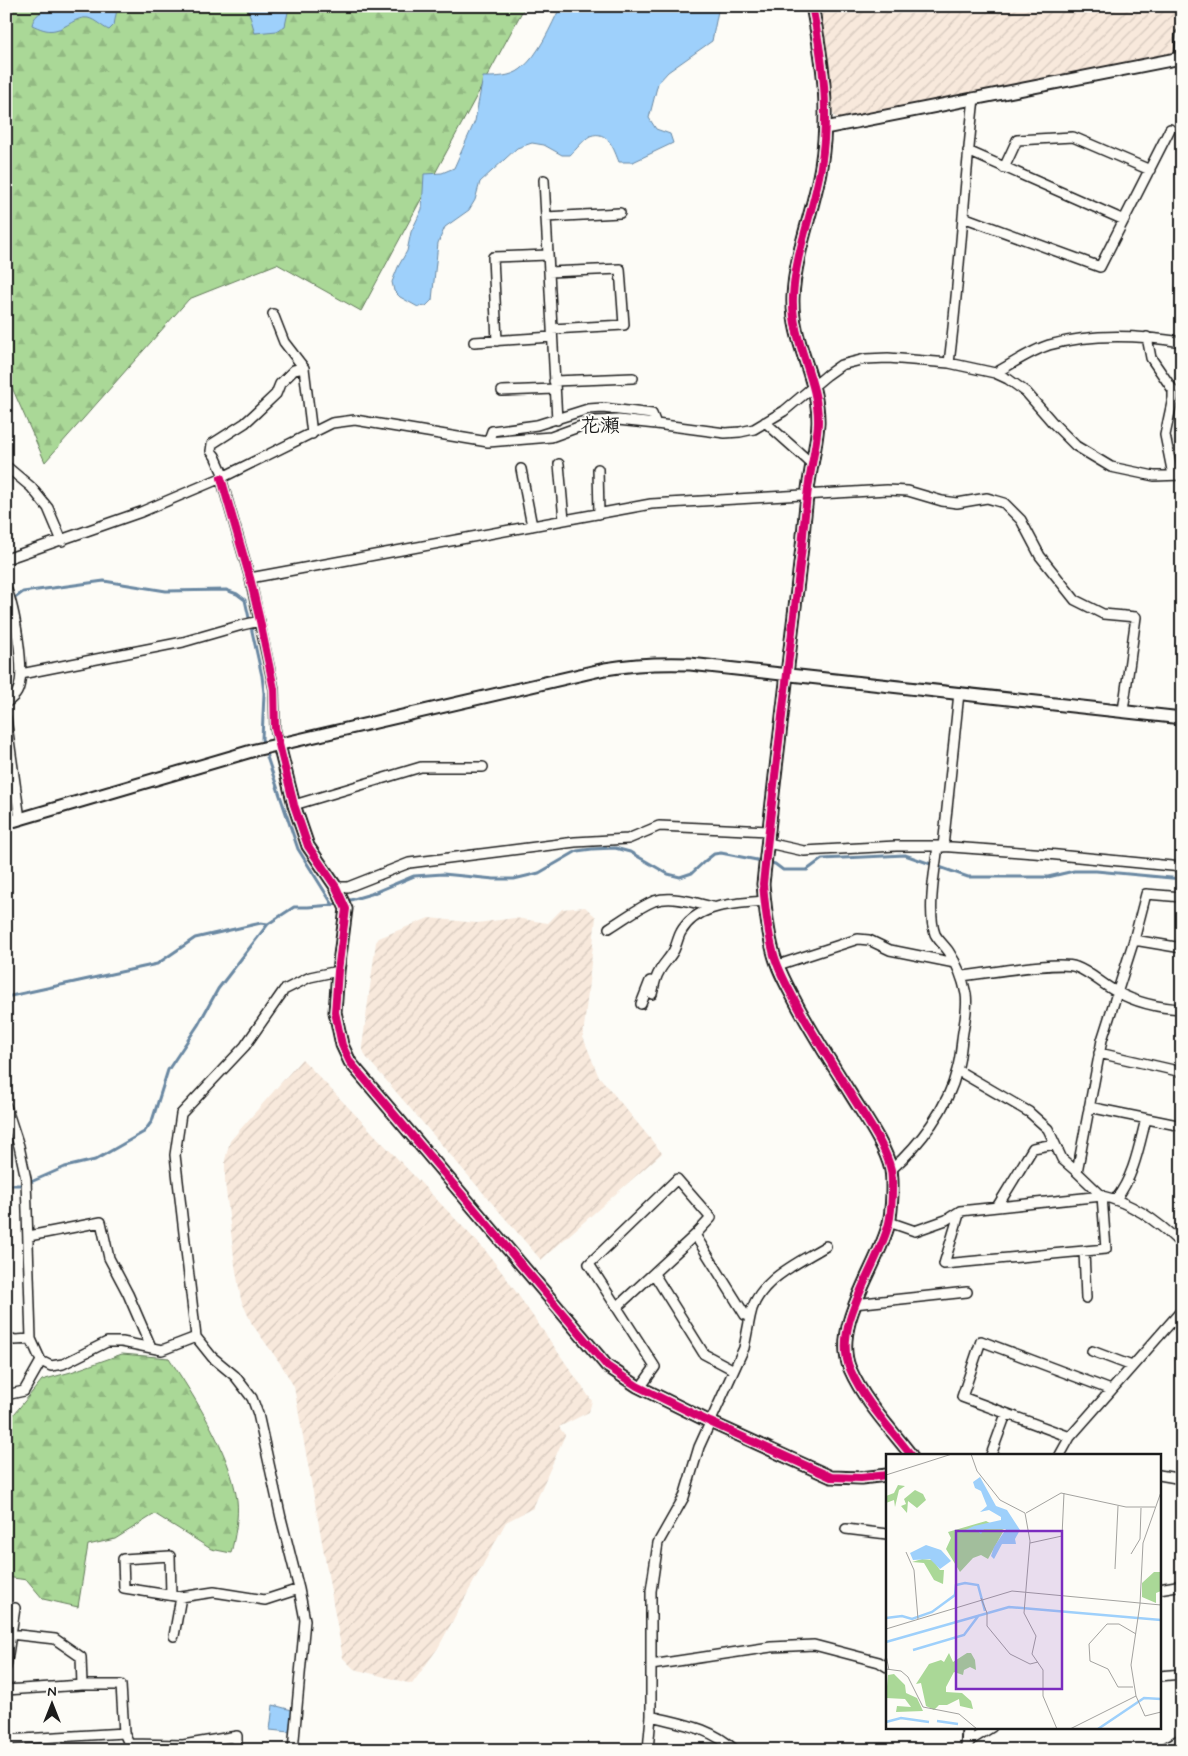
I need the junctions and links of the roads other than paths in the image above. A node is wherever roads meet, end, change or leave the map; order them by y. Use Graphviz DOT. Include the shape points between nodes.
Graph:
graph roads {
  1 [pos="812,6"];
  2 [pos="1182,34"];
  3 [pos="1181,58"];
  4 [pos="974,98"];
  5 [pos="825,128"];
  6 [pos="1170,129"];
  7 [pos="968,151"];
  8 [pos="1004,168"];
  9 [pos="1150,170"];
  10 [pos="544,180"];
  11 [pos="620,213"];
  12 [pos="546,217"];
  13 [pos="963,217"];
  14 [pos="1124,220"];
  15 [pos="548,255"];
  16 [pos="549,272"];
  17 [pos="273,314"];
  18 [pos="552,333"];
  19 [pos="1147,337"];
  20 [pos="497,341"];
  21 [pos="474,342"];
  22 [pos="1182,342"];
  23 [pos="949,363"];
  24 [pos="304,368"];
  25 [pos="995,373"];
  26 [pos="633,378"];
  27 [pos="555,385"];
  28 [pos="814,386"];
  29 [pos="502,391"];
  30 [pos="557,420"];
  31 [pos="766,422"];
  32 [pos="656,424"];
  33 [pos="312,434"];
  34 [pos="488,442"];
  35 [pos="559,464"];
  36 [pos="812,464"];
  37 [pos="6,466"];
  38 [pos="521,469"];
  39 [pos="598,469"];
  40 [pos="1178,475"];
  41 [pos="222,477"];
  42 [pos="807,494"];
  43 [pos="599,514"];
  44 [pos="564,520"];
  45 [pos="532,526"];
  46 [pos="62,541"];
  47 [pos="6,559"];
  48 [pos="250,578"];
  49 [pos="6,588"];
  50 [pos="260,621"];
  51 [pos="21,674"];
  52 [pos="787,674"];
  53 [pos="960,693"];
  54 [pos="6,703"];
  55 [pos="1123,712"];
  56 [pos="6,718"];
  57 [pos="1182,718"];
  58 [pos="276,746"];
  59 [pos="483,767"];
  60 [pos="294,805"];
  61 [pos="20,819"];
  62 [pos="6,823"];
  63 [pos="768,837"];
  64 [pos="940,847"];
  65 [pos="1182,867"];
  66 [pos="336,887"];
  67 [pos="1182,897"];
  68 [pos="764,901"];
  69 [pos="713,907"];
  70 [pos="609,928"];
  71 [pos="1134,940"];
  72 [pos="1182,948"];
  73 [pos="955,963"];
  74 [pos="778,965"];
  75 [pos="338,971"];
  76 [pos="659,972"];
  77 [pos="962,976"];
  78 [pos="1117,992"];
  79 [pos="652,994"];
  80 [pos="642,1004"];
  81 [pos="1182,1009"];
  82 [pos="1099,1053"];
  83 [pos="957,1070"];
  84 [pos="1182,1072"];
  85 [pos="6,1106"];
  86 [pos="1089,1107"];
  87 [pos="1146,1119"];
  88 [pos="1182,1126"];
  89 [pos="1055,1144"];
  90 [pos="890,1170"];
  91 [pos="1077,1172"];
  92 [pos="1102,1196"];
  93 [pos="1116,1199"];
  94 [pos="998,1207"];
  95 [pos="960,1211"];
  96 [pos="889,1222"];
  97 [pos="695,1235"];
  98 [pos="29,1236"];
  99 [pos="826,1246"];
  100 [pos="1182,1246"];
  101 [pos="1084,1251"];
  102 [pos="654,1274"];
  103 [pos="967,1292"];
  104 [pos="1086,1298"];
  105 [pos="854,1304"];
  106 [pos="617,1307"];
  107 [pos="1182,1310"];
  108 [pos="750,1316"];
  109 [pos="6,1337"];
  110 [pos="196,1337"];
  111 [pos="31,1339"];
  112 [pos="151,1347"];
  113 [pos="1092,1351"];
  114 [pos="41,1361"];
  115 [pos="1132,1366"];
  116 [pos="734,1370"];
  117 [pos="640,1388"];
  118 [pos="1111,1390"];
  119 [pos="6,1395"];
  120 [pos="1006,1414"];
  121 [pos="710,1422"];
  122 [pos="1070,1437"];
  123 [pos="910,1454"];
  124 [pos="991,1454"];
  125 [pos="1061,1454"];
  126 [pos="886,1475"];
  127 [pos="1160,1475"];
  128 [pos="1182,1479"];
  129 [pos="846,1529"];
  130 [pos="886,1534"];
  131 [pos="1182,1586"];
  132 [pos="299,1589"];
  133 [pos="1160,1589"];
  134 [pos="171,1595"];
  135 [pos="181,1597"];
  136 [pos="14,1608"];
  137 [pos="10,1634"];
  138 [pos="174,1636"];
  139 [pos="651,1665"];
  140 [pos="886,1666"];
  141 [pos="6,1667"];
  142 [pos="1182,1674"];
  143 [pos="1160,1676"];
  144 [pos="82,1685"];
  145 [pos="6,1690"];
  146 [pos="651,1716"];
  147 [pos="968,1728"];
  148 [pos="991,1728"];
  149 [pos="124,1733"];
  150 [pos="1182,1738"];
  151 [pos="6,1740"];
  152 [pos="968,1746"];
  153 [pos="128,1747"];
  154 [pos="182,1748"];
  155 [pos="236,1750"];
  156 [pos="293,1750"];
  157 [pos="648,1750"];
  158 [pos="735,1750"];
  159 [pos="1162,1750"];
  1 -- 5 [label="street" via="821,54"];
  2 -- 3 [label="street"];
  3 -- 4 [label="street"];
  4 -- 5 [label="street"];
  4 -- 7 [label="street"];
  5 -- 28 [label="street" via="821,167 797,264 793,298 800,348"];
  6 -- 9 [label="street"];
  7 -- 8 [label="street"];
  7 -- 13 [label="street"];
  8 -- 9 [label="street" via="1016,140 1073,137"];
  8 -- 14 [label="street"];
  9 -- 14 [label="street"];
  10 -- 12 [label="street"];
  11 -- 12 [label="street"];
  12 -- 15 [label="street"];
  13 -- 14 [label="street" via="1100,267"];
  13 -- 23 [label="street"];
  15 -- 16 [label="street"];
  15 -- 20 [label="street" via="494,257"];
  16 -- 18 [label="street"];
  16 -- 18 [label="street" via="620,269 624,325"];
  17 -- 24 [label="street" via="284,342"];
  18 -- 20 [label="street"];
  18 -- 27 [label="street"];
  19 -- 22 [label="street"];
  19 -- 25 [label="street" via="1085,338 1048,346"];
  19 -- 40 [label="street" via="1151,358 1173,390 1165,435"];
  20 -- 21 [label="street"];
  23 -- 25 [label="street"];
  23 -- 28 [label="street" via="864,359 841,365"];
  24 -- 33 [label="street"];
  24 -- 41 [label="street" via="294,370 280,384 276,394 245,423 212,444 211,451"];
  25 -- 40 [label="street" via="1026,392 1076,446 1112,467 1154,476"];
  26 -- 27 [label="street"];
  27 -- 29 [label="street"];
  27 -- 30 [label="street"];
  28 -- 31 [label="street"];
  28 -- 36 [label="street" via="818,419"];
  30 -- 32 [label="street" via="588,409 602,408 652,414"];
  30 -- 34 [label="street" via="492,431"];
  31 -- 32 [label="street" via="754,429 725,433"];
  31 -- 36 [label="street"];
  32 -- 34 [label="street" via="595,421 551,437"];
  33 -- 34 [label="street" via="332,423 355,420"];
  33 -- 41 [label="street"];
  35 -- 44 [label="street"];
  36 -- 42 [label="street"];
  37 -- 46 [label="street" via="48,508"];
  38 -- 45 [label="street"];
  39 -- 43 [label="street"];
  41 -- 46 [label="street"];
  41 -- 48 [label="street"];
  42 -- 43 [label="street" via="651,504"];
  42 -- 52 [label="street"];
  42 -- 55 [label="street" via="901,490 956,503 987,498 1004,503 1021,520 1040,556 1075,600 1103,614 1136,617"];
  43 -- 44 [label="street"];
  44 -- 45 [label="street"];
  45 -- 48 [label="street"];
  46 -- 47 [label="street"];
  48 -- 50 [label="street"];
  49 -- 51 [label="street" via="15,618"];
  50 -- 51 [label="street" via="183,642"];
  50 -- 58 [label="street" via="274,689"];
  51 -- 54 [label="street" via="18,691"];
  52 -- 53 [label="street"];
  52 -- 58 [label="street" via="655,662 629,665"];
  52 -- 63 [label="street"];
  53 -- 55 [label="street"];
  53 -- 64 [label="street"];
  55 -- 57 [label="street"];
  56 -- 61 [label="street"];
  58 -- 60 [label="street"];
  58 -- 61 [label="street"];
  59 -- 60 [label="street" via="421,767"];
  60 -- 66 [label="street" via="308,846"];
  61 -- 62 [label="street"];
  63 -- 64 [label="street" via="804,851"];
  63 -- 66 [label="street" via="659,826 628,840 575,842 409,863 348,887"];
  63 -- 68 [label="street"];
  64 -- 65 [label="street"];
  64 -- 73 [label="street" via="933,885 933,924"];
  66 -- 75 [label="street" via="344,904"];
  67 -- 71 [label="street" via="1146,894"];
  68 -- 69 [label="street"];
  68 -- 74 [label="street"];
  69 -- 70 [label="street" via="663,899"];
  69 -- 76 [label="street" via="701,913 681,932 676,948"];
  71 -- 72 [label="street"];
  71 -- 78 [label="street"];
  73 -- 74 [label="street" via="890,950 869,940 858,939"];
  73 -- 77 [label="street"];
  74 -- 90 [label="street" via="808,1026 879,1141"];
  75 -- 110 [label="street" via="310,977 284,990 245,1046 181,1114 175,1155"];
  75 -- 117 [label="street" via="335,1012 342,1045 350,1062 607,1366"];
  76 -- 79 [label="street"];
  76 -- 80 [label="street" via="652,978"];
  77 -- 78 [label="street" via="1042,966 1076,966"];
  77 -- 83 [label="street" via="967,996"];
  78 -- 81 [label="street" via="1168,1009"];
  78 -- 82 [label="street"];
  82 -- 84 [label="street"];
  82 -- 86 [label="street"];
  83 -- 89 [label="street" via="1029,1112 1048,1129"];
  83 -- 90 [label="street" via="935,1118 905,1157"];
  85 -- 98 [label="street" via="26,1179"];
  86 -- 87 [label="street"];
  86 -- 91 [label="street"];
  87 -- 88 [label="street"];
  87 -- 93 [label="street" via="1136,1159"];
  89 -- 91 [label="street" via="1062,1159"];
  89 -- 94 [label="street" via="1033,1148"];
  90 -- 96 [label="street"];
  91 -- 92 [label="street"];
  92 -- 93 [label="street"];
  92 -- 94 [label="street"];
  92 -- 101 [label="street" via="1106,1249"];
  93 -- 100 [label="street" via="1148,1216"];
  94 -- 95 [label="street"];
  95 -- 96 [label="street" via="946,1220 915,1231"];
  95 -- 101 [label="street" via="944,1264"];
  96 -- 105 [label="street"];
  97 -- 102 [label="street"];
  97 -- 106 [label="street" via="711,1218 678,1179 589,1264"];
  97 -- 108 [label="street" via="745,1315"];
  98 -- 111 [label="street"];
  98 -- 112 [label="street" via="101,1222 109,1258"];
  99 -- 108 [label="street" via="785,1270 761,1291 752,1305"];
  101 -- 104 [label="street"];
  102 -- 106 [label="street"];
  102 -- 116 [label="street" via="704,1354"];
  103 -- 105 [label="street"];
  105 -- 123 [label="street" via="847,1329 849,1368 867,1399"];
  106 -- 117 [label="street" via="654,1367"];
  107 -- 115 [label="street"];
  108 -- 116 [label="street" via="744,1348"];
  109 -- 111 [label="street"];
  110 -- 112 [label="street" via="162,1350"];
  110 -- 132 [label="street" via="252,1398"];
  111 -- 114 [label="street"];
  112 -- 114 [label="street" via="107,1342 63,1364 52,1366"];
  113 -- 115 [label="street"];
  114 -- 119 [label="street" via="24,1391"];
  115 -- 118 [label="street"];
  116 -- 121 [label="street"];
  117 -- 121 [label="street"];
  118 -- 120 [label="street" via="981,1341 962,1397"];
  118 -- 122 [label="street"];
  120 -- 122 [label="street"];
  120 -- 124 [label="street"];
  121 -- 126 [label="street" via="831,1477"];
  121 -- 139 [label="street" via="684,1497 658,1543 651,1591"];
  122 -- 125 [label="street"];
  127 -- 128 [label="street"];
  129 -- 130 [label="street"];
  131 -- 133 [label="street"];
  132 -- 135 [label="street" via="265,1600 214,1592"];
  132 -- 156 [label="street" via="305,1620"];
  134 -- 135 [label="street" via="170,1556 123,1559 124,1588"];
  135 -- 138 [label="street"];
  136 -- 137 [label="street"];
  137 -- 141 [label="street"];
  137 -- 144 [label="street" via="55,1639 81,1657"];
  139 -- 140 [label="street" via="771,1647 814,1646"];
  139 -- 146 [label="street"];
  142 -- 143 [label="street"];
  144 -- 145 [label="street"];
  144 -- 149 [label="street" via="121,1685"];
  146 -- 157 [label="street"];
  146 -- 158 [label="street" via="705,1730"];
  147 -- 152 [label="street"];
  148 -- 152 [label="street"];
  149 -- 151 [label="street"];
  149 -- 153 [label="street"];
  150 -- 159 [label="street"];
  153 -- 154 [label="street"];
  154 -- 155 [label="street" via="237,1736"];
}
